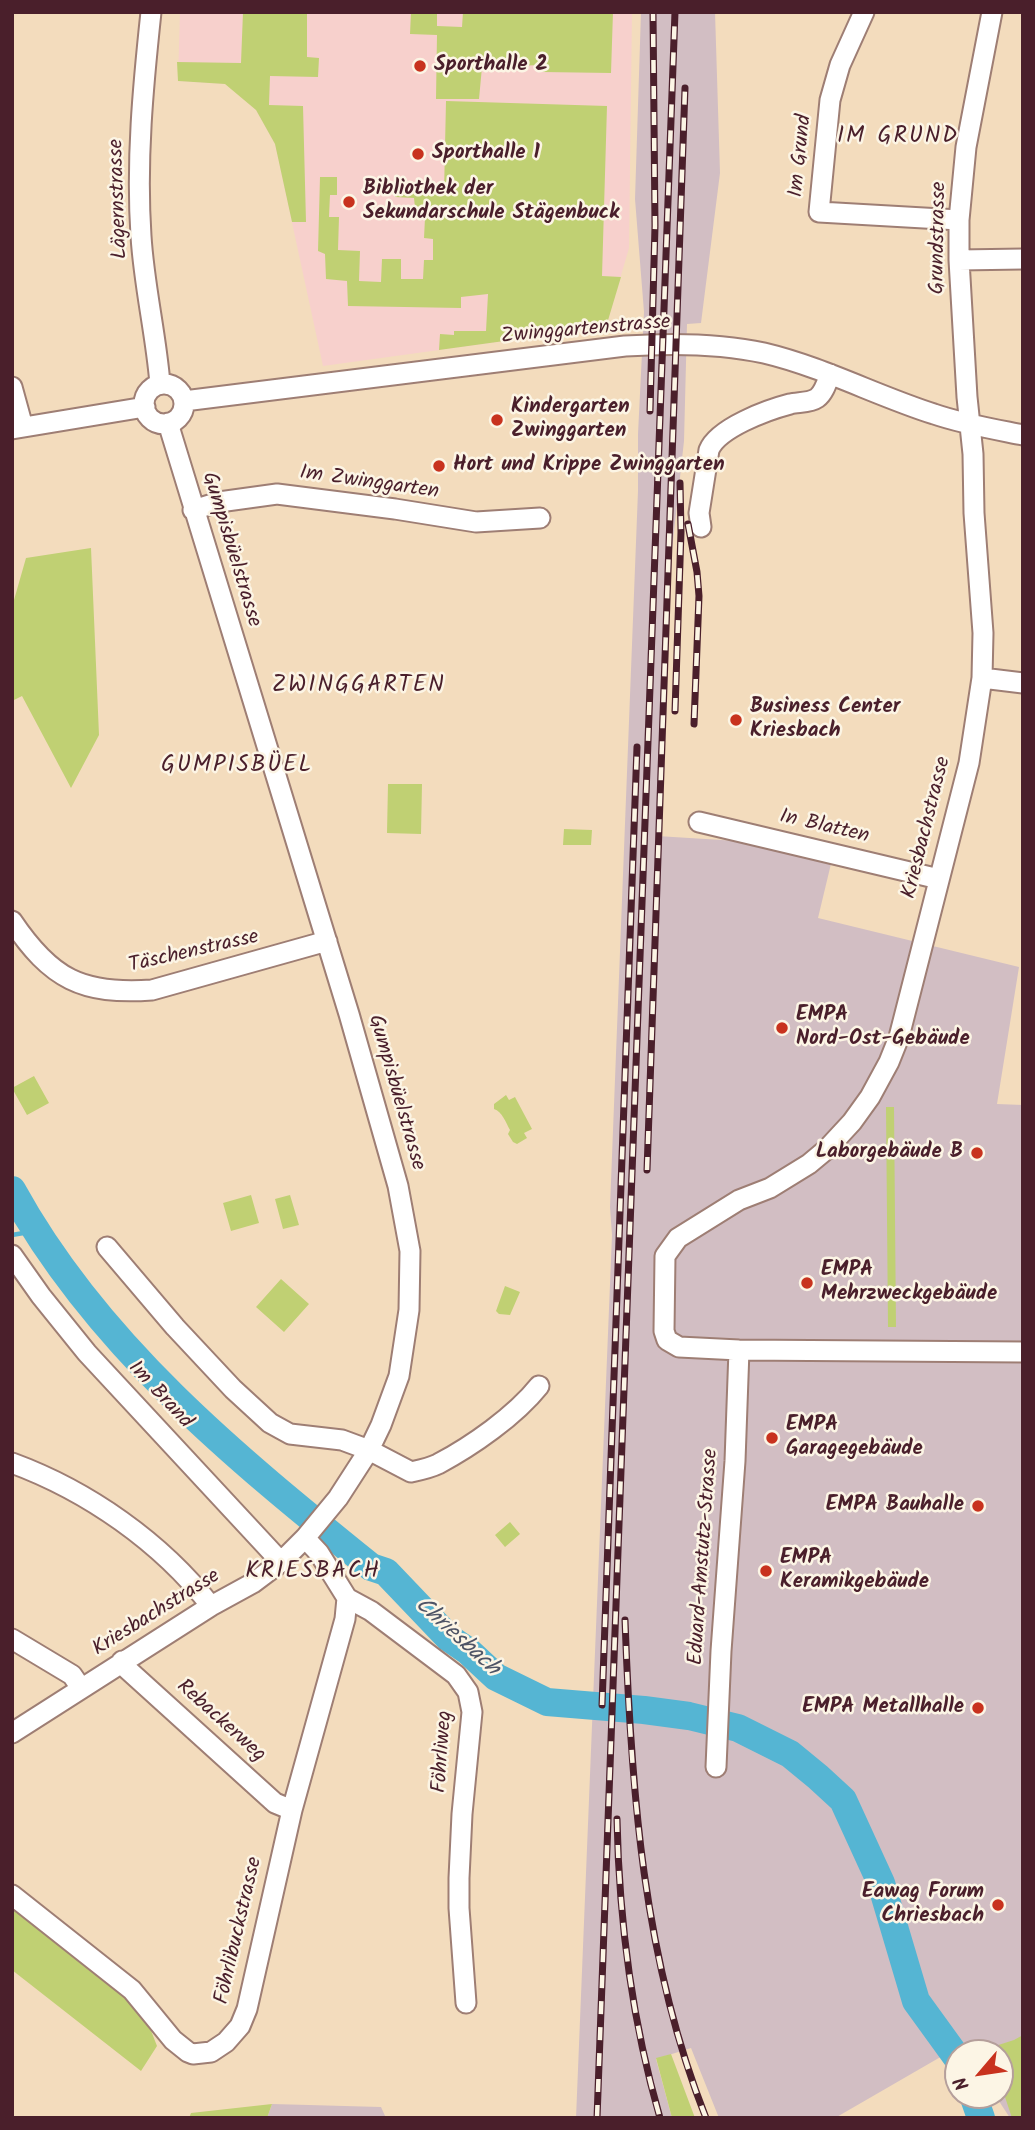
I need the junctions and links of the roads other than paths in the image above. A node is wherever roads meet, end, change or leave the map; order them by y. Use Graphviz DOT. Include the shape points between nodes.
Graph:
graph roads {
  1 [pos="151,12"];
  2 [pos="864,12"];
  3 [pos="992,12"];
  4 [pos="959,220"];
  5 [pos="1023,259"];
  6 [pos="959,260"];
  7 [pos="830,374"];
  8 [pos="160,384"];
  9 [pos="12,387"];
  10 [pos="184,401"];
  11 [pos="145,407"];
  12 [pos="168,423"];
  13 [pos="970,424"];
  14 [pos="18,428"];
  15 [pos="1023,435"];
  16 [pos="193,510"];
  17 [pos="540,518"];
  18 [pos="701,527"];
  19 [pos="982,678"];
  20 [pos="1023,683"];
  21 [pos="699,822"];
  22 [pos="939,879"];
  23 [pos="12,921"];
  24 [pos="327,941"];
  25 [pos="107,1247"];
  26 [pos="12,1255"];
  27 [pos="738,1350"];
  28 [pos="1023,1352"];
  29 [pos="539,1386"];
  30 [pos="369,1450"];
  31 [pos="12,1463"];
  32 [pos="307,1535"];
  33 [pos="281,1562"];
  34 [pos="347,1598"];
  35 [pos="211,1606"];
  36 [pos="12,1639"];
  37 [pos="122,1661"];
  38 [pos="81,1688"];
  39 [pos="12,1733"];
  40 [pos="716,1767"];
  41 [pos="292,1810"];
  42 [pos="12,1895"];
  43 [pos="466,2003"];
  1 -- 8 [label="street, Lägernstrasse" via="139,174 141,238"];
  2 -- 4 [label="street, Im Grund" via="839,65 831,100 819,212"];
  3 -- 4 [label="street, Grundstrasse" via="966,147"];
  4 -- 6 [label="street, Grundstrasse"];
  5 -- 6 [label="street"];
  6 -- 13 [label="street, Grundstrasse"];
  7 -- 10 [label="street, Zwinggartenstrasse" via="729,347 657,344"];
  7 -- 13 [label="street, Zwinggartenstrasse"];
  7 -- 18 [label="street" via="816,399 760,415 713,442 699,513"];
  8 -- 10 [label="street" via="176,387"];
  8 -- 11 [label="street" via="146,395"];
  9 -- 14 [label="street"];
  10 -- 12 [label="street" via="180,415"];
  11 -- 12 [label="street" via="153,420"];
  11 -- 14 [label="street"];
  12 -- 16 [label="street, Gumpisbüelstrasse"];
  13 -- 15 [label="street, Zwinggartenstrasse"];
  13 -- 19 [label="street, Kriesbachstrasse" via="984,632"];
  16 -- 17 [label="street, Im Zwinggarten" via="277,494 476,522"];
  16 -- 24 [label="street, Gumpisbüelstrasse"];
  19 -- 20 [label="street"];
  19 -- 22 [label="street, Kriesbachstrasse" via="969,763"];
  21 -- 22 [label="street, In Blatten"];
  22 -- 27 [label="street, Kriesbachstrasse" via="899,1037 876,1088 852,1122 809,1164 678,1238 665,1256 667,1340 679,1347"];
  23 -- 24 [label="street, Täschenstrasse" via="58,973 79,984 122,992 152,990"];
  24 -- 30 [label="street, Gumpisbüelstrasse" via="398,1186 410,1251 409,1310 401,1365"];
  25 -- 30 [label="street" via="175,1327 270,1423 290,1434 342,1440"];
  26 -- 33 [label="street, Im Brand" via="87,1353"];
  27 -- 28 [label="street"];
  27 -- 40 [label="street, Eduard-Amstutz-Strasse"];
  29 -- 30 [label="street" via="509,1417 436,1465 411,1472"];
  30 -- 32 [label="street, Kriesbachstrasse"];
  31 -- 35 [label="street" via="40,1473 124,1523 194,1584"];
  32 -- 33 [label="street, Kriesbachstrasse"];
  32 -- 34 [label="street, Föhrliweg"];
  33 -- 35 [label="street, Kriesbachstrasse"];
  34 -- 41 [label="street, Föhrlibuckstrasse"];
  34 -- 43 [label="street, Föhrliweg" via="456,1675 468,1692 472,1712 459,1898"];
  35 -- 37 [label="street, Kriesbachstrasse"];
  36 -- 38 [label="street" via="72,1675"];
  37 -- 38 [label="street, Kriesbachstrasse"];
  37 -- 41 [label="street, Rebackerweg" via="275,1803"];
  38 -- 39 [label="street, Kriesbachstrasse"];
  41 -- 42 [label="street, Föhrlibuckstrasse" via="247,2009 226,2042 211,2052 193,2054 181,2047 132,1990"];
}
